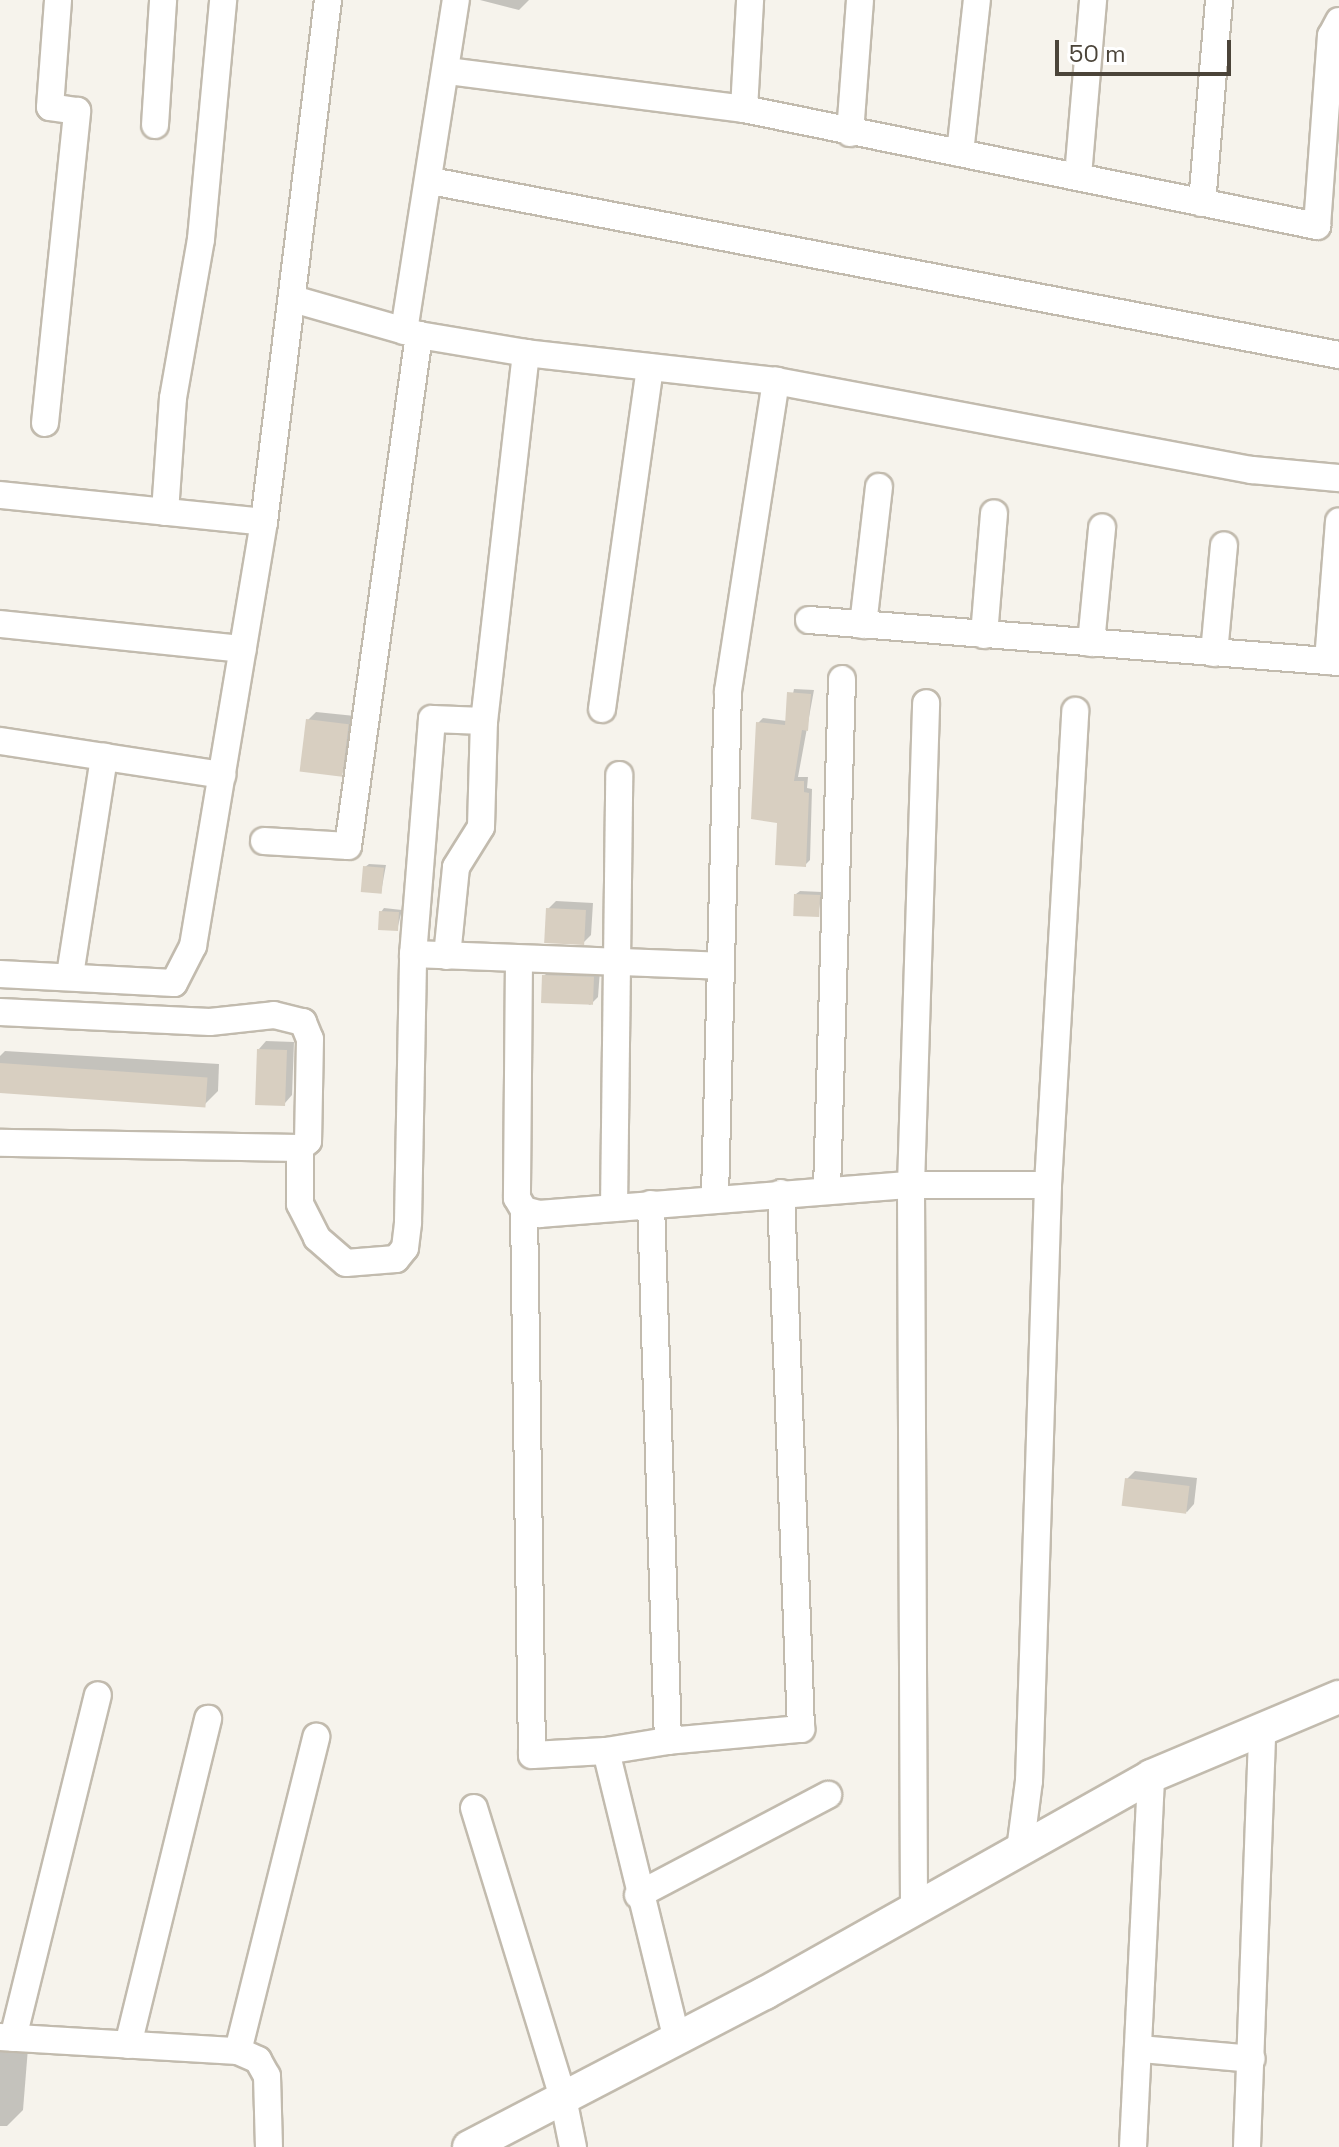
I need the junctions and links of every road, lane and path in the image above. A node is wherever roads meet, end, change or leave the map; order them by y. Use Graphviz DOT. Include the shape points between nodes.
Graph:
graph roads {
  1 [pos="58,0"];
  2 [pos="163,0"];
  3 [pos="223,0"];
  4 [pos="328,0"];
  5 [pos="456,0"];
  6 [pos="750,0"];
  7 [pos="860,0"];
  8 [pos="977,0"];
  9 [pos="1093,0"];
  10 [pos="1219,0"];
  11 [pos="1339,21"];
  12 [pos="448,71"];
  13 [pos="744,109"];
  14 [pos="155,125"];
  15 [pos="850,133"];
  16 [pos="960,153"];
  17 [pos="1078,176"];
  18 [pos="431,181"];
  19 [pos="1202,203"];
  20 [pos="293,299"];
  21 [pos="412,333"];
  22 [pos="526,353"];
  23 [pos="1339,355"];
  24 [pos="650,367"];
  25 [pos="776,381"];
  26 [pos="45,423"];
  27 [pos="1339,478"];
  28 [pos="879,487"];
  29 [pos="0,495"];
  30 [pos="165,512"];
  31 [pos="994,513"];
  32 [pos="1339,521"];
  33 [pos="264,522"];
  34 [pos="1102,528"];
  35 [pos="1224,545"];
  36 [pos="809,620"];
  37 [pos="0,624"];
  38 [pos="863,625"];
  39 [pos="984,635"];
  40 [pos="1091,643"];
  41 [pos="243,649"];
  42 [pos="1214,653"];
  43 [pos="1334,662"];
  44 [pos="842,679"];
  45 [pos="926,703"];
  46 [pos="602,709"];
  47 [pos="1075,711"];
  48 [pos="484,721"];
  49 [pos="0,741"];
  50 [pos="104,757"];
  51 [pos="222,775"];
  52 [pos="619,775"];
  53 [pos="264,841"];
  54 [pos="413,954"];
  55 [pos="447,956"];
  56 [pos="519,960"];
  57 [pos="616,963"];
  58 [pos="720,966"];
  59 [pos="0,974"];
  60 [pos="70,975"];
  61 [pos="0,1012"];
  62 [pos="0,1143"];
  63 [pos="300,1148"];
  64 [pos="911,1185"];
  65 [pos="1048,1185"];
  66 [pos="827,1190"];
  67 [pos="781,1193"];
  68 [pos="715,1197"];
  69 [pos="651,1204"];
  70 [pos="614,1208"];
  71 [pos="524,1210"];
  72 [pos="98,1695"];
  73 [pos="1339,1697"];
  74 [pos="208,1719"];
  75 [pos="1262,1728"];
  76 [pos="316,1737"];
  77 [pos="668,1741"];
  78 [pos="606,1751"];
  79 [pos="1151,1776"];
  80 [pos="828,1795"];
  81 [pos="474,1808"];
  82 [pos="1020,1850"];
  83 [pos="638,1895"];
  84 [pos="914,1905"];
  85 [pos="7,2037"];
  86 [pos="677,2039"];
  87 [pos="128,2045"];
  88 [pos="1141,2049"];
  89 [pos="238,2051"];
  90 [pos="1252,2059"];
  91 [pos="563,2098"];
  92 [pos="269,2147"];
  93 [pos="469,2147"];
  94 [pos="573,2147"];
  95 [pos="1133,2147"];
  96 [pos="1247,2147"];
  1 -- 26 [label="street" via="50,107 77,111"];
  2 -- 14 [label="street"];
  3 -- 30 [label="street" via="201,239 173,398"];
  4 -- 20 [label="street"];
  5 -- 12 [label="street"];
  6 -- 13 [label="street"];
  7 -- 15 [label="street"];
  8 -- 16 [label="street"];
  9 -- 17 [label="street"];
  10 -- 19 [label="street"];
  11 -- 19 [label="street" via="1331,36 1317,226"];
  12 -- 13 [label="street"];
  12 -- 18 [label="street"];
  13 -- 15 [label="street"];
  15 -- 16 [label="street"];
  16 -- 17 [label="street"];
  17 -- 19 [label="street"];
  18 -- 21 [label="street"];
  18 -- 23 [label="street"];
  20 -- 21 [label="street"];
  20 -- 33 [label="street"];
  21 -- 22 [label="street"];
  21 -- 53 [label="street" via="348,846"];
  22 -- 24 [label="street"];
  22 -- 48 [label="street"];
  24 -- 25 [label="street"];
  24 -- 46 [label="street"];
  25 -- 27 [label="street" via="1252,470"];
  25 -- 58 [label="street" via="728,691"];
  28 -- 38 [label="street"];
  29 -- 30 [label="street"];
  30 -- 33 [label="street"];
  31 -- 39 [label="street"];
  32 -- 43 [label="street"];
  33 -- 41 [label="street"];
  34 -- 40 [label="street"];
  35 -- 42 [label="street"];
  36 -- 38 [label="street"];
  37 -- 41 [label="street"];
  38 -- 39 [label="street"];
  39 -- 40 [label="street"];
  40 -- 42 [label="street"];
  41 -- 51 [label="street"];
  42 -- 43 [label="street"];
  44 -- 66 [label="street"];
  45 -- 64 [label="street"];
  47 -- 65 [label="street"];
  48 -- 54 [label="street" via="432,719"];
  48 -- 55 [label="street" via="481,827 456,867"];
  49 -- 50 [label="street"];
  50 -- 51 [label="street"];
  50 -- 60 [label="street"];
  51 -- 60 [label="street" via="193,946 174,983"];
  52 -- 57 [label="street"];
  54 -- 55 [label="street"];
  54 -- 63 [label="street" via="408,1222 405,1248 396,1259 346,1263 317,1238 300,1204"];
  55 -- 56 [label="street"];
  56 -- 57 [label="street"];
  56 -- 71 [label="street" via="517,1198"];
  57 -- 58 [label="street"];
  57 -- 70 [label="street"];
  58 -- 68 [label="street"];
  59 -- 60 [label="street"];
  61 -- 63 [label="street" via="210,1022 274,1015 303,1022 310,1039 308,1141"];
  62 -- 63 [label="street"];
  64 -- 65 [label="street"];
  64 -- 66 [label="street"];
  64 -- 84 [label="street"];
  65 -- 82 [label="street" via="1029,1781"];
  66 -- 67 [label="street"];
  67 -- 68 [label="street"];
  67 -- 77 [label="street" via="801,1729"];
  68 -- 69 [label="street"];
  69 -- 70 [label="street"];
  69 -- 77 [label="street"];
  70 -- 71 [label="street" via="539,1214"];
  71 -- 78 [label="street" via="532,1755"];
  72 -- 85 [label="street"];
  73 -- 75 [label="street"];
  74 -- 87 [label="street"];
  75 -- 79 [label="street"];
  75 -- 90 [label="street"];
  76 -- 89 [label="street"];
  77 -- 78 [label="street"];
  78 -- 83 [label="street"];
  79 -- 82 [label="street"];
  79 -- 88 [label="street"];
  80 -- 83 [label="street"];
  81 -- 91 [label="street"];
  82 -- 84 [label="street"];
  83 -- 86 [label="street"];
  84 -- 86 [label="street"];
  85 -- 87 [label="street"];
  86 -- 91 [label="street"];
  87 -- 89 [label="street"];
  88 -- 90 [label="street"];
  88 -- 95 [label="street"];
  89 -- 92 [label="street" via="258,2060 267,2076"];
  90 -- 96 [label="street"];
  91 -- 93 [label="street"];
  91 -- 94 [label="street"];
}
